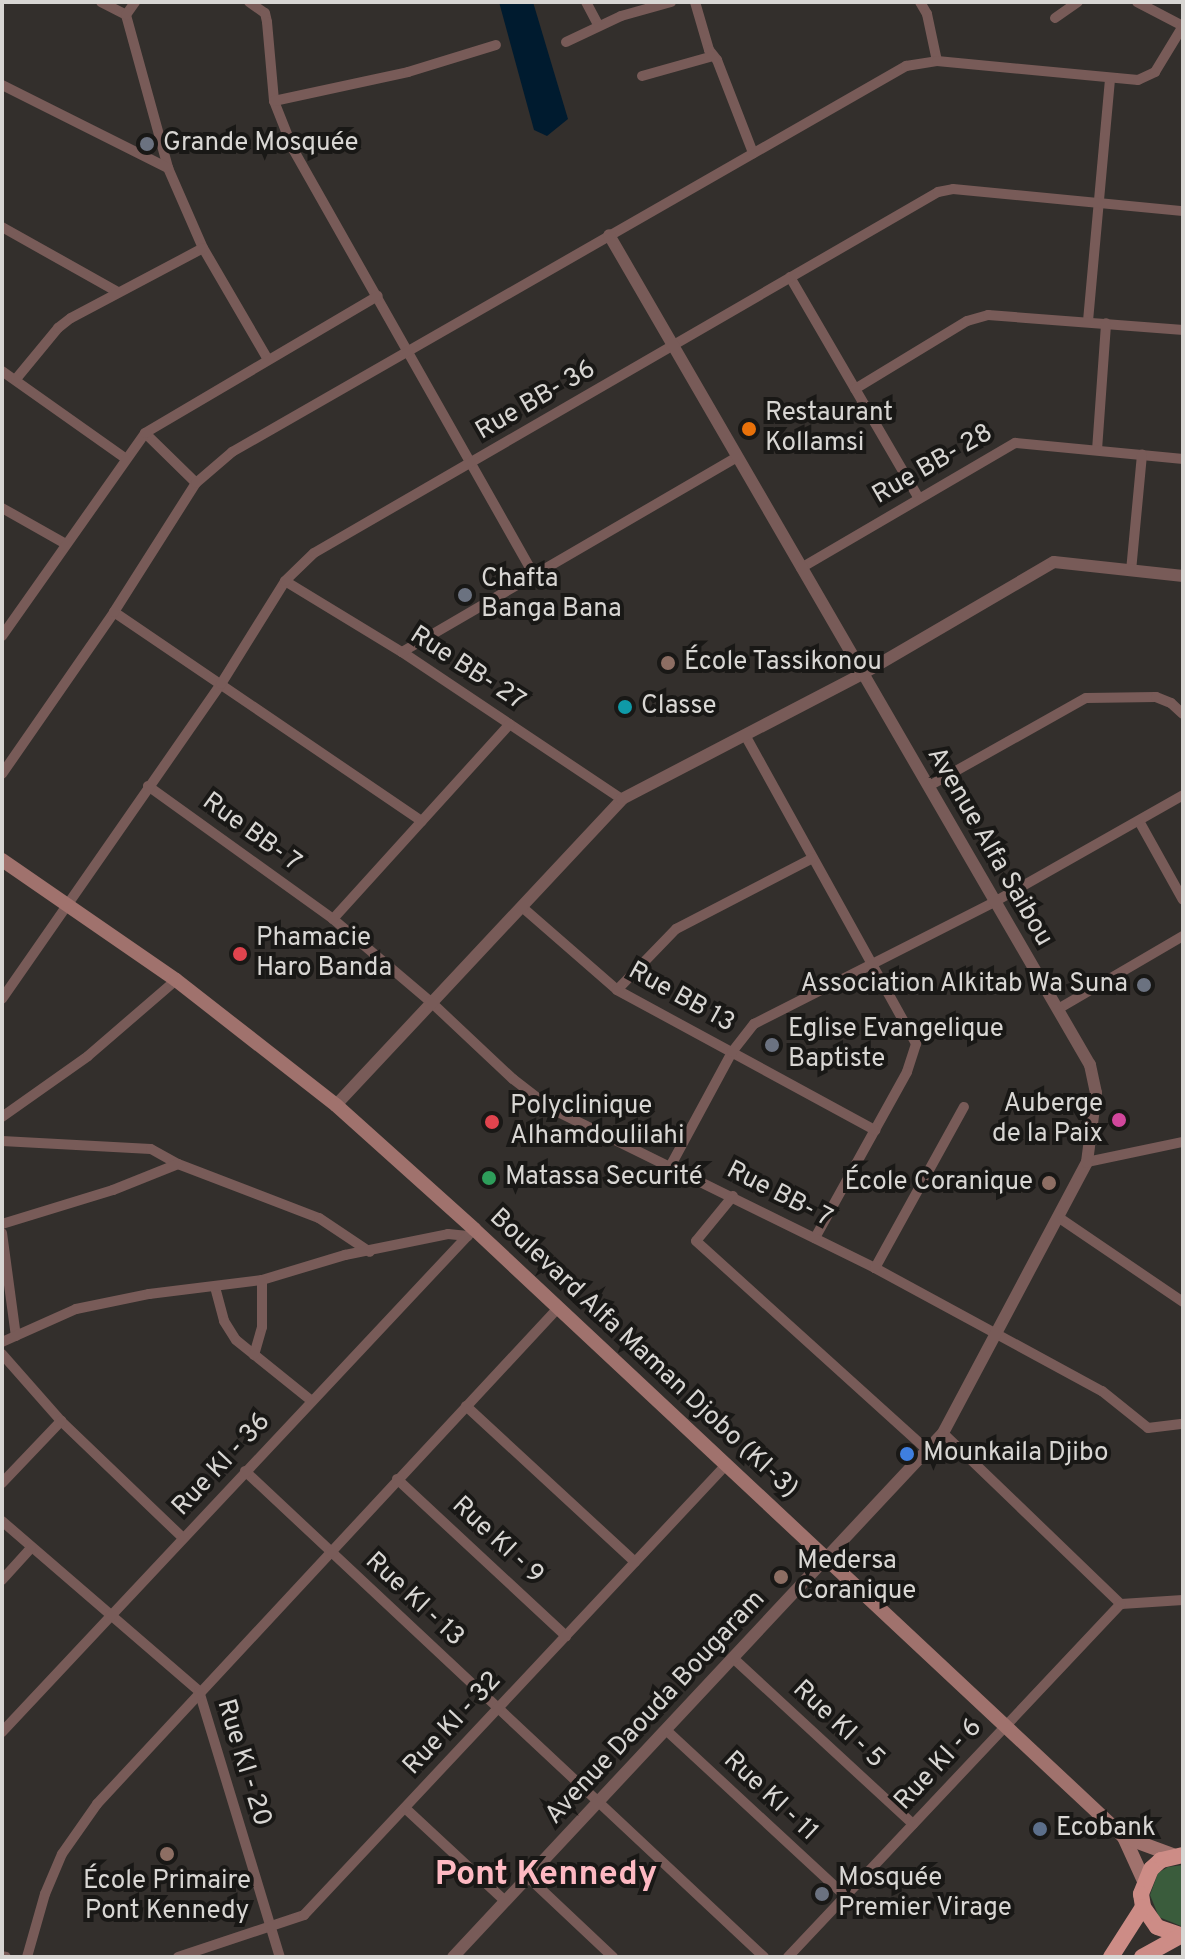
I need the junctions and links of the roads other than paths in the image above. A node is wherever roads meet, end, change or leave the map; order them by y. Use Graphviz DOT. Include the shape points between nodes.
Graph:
graph roads {
  1 [pos="101,2"];
  2 [pos="135,2"];
  3 [pos="249,2"];
  4 [pos="586,2"];
  5 [pos="671,2"];
  6 [pos="695,2"];
  7 [pos="920,2"];
  8 [pos="1078,2"];
  9 [pos="1137,2"];
  10 [pos="126,15"];
  11 [pos="1055,18"];
  12 [pos="599,26"];
  13 [pos="1183,26"];
  14 [pos="566,42"];
  15 [pos="496,45"];
  16 [pos="713,56"];
  17 [pos="937,61"];
  18 [pos="642,76"];
  19 [pos="1110,80"];
  20 [pos="2,85"];
  21 [pos="274,101"];
  22 [pos="753,153"];
  23 [pos="168,168"];
  24 [pos="1099,203"];
  25 [pos="1183,211"];
  26 [pos="2,227"];
  27 [pos="609,235"];
  28 [pos="203,248"];
  29 [pos="790,277"];
  30 [pos="118,292"];
  31 [pos="378,296"];
  32 [pos="1088,321"];
  33 [pos="1106,323"];
  34 [pos="1183,330"];
  35 [pos="674,346"];
  36 [pos="409,350"];
  37 [pos="267,358"];
  38 [pos="2,371"];
  39 [pos="16,379"];
  40 [pos="855,389"];
  41 [pos="145,433"];
  42 [pos="1097,450"];
  43 [pos="1142,455"];
  44 [pos="737,457"];
  45 [pos="125,458"];
  46 [pos="1183,459"];
  47 [pos="471,464"];
  48 [pos="196,483"];
  49 [pos="918,497"];
  50 [pos="2,508"];
  51 [pos="66,544"];
  52 [pos="801,568"];
  53 [pos="1131,571"];
  54 [pos="534,575"];
  55 [pos="1183,576"];
  56 [pos="285,581"];
  57 [pos="114,612"];
  58 [pos="2,636"];
  59 [pos="402,652"];
  60 [pos="862,674"];
  61 [pos="221,684"];
  62 [pos="1183,714"];
  63 [pos="510,724"];
  64 [pos="745,735"];
  65 [pos="2,774"];
  66 [pos="148,786"];
  67 [pos="929,786"];
  68 [pos="1183,795"];
  69 [pos="622,799"];
  70 [pos="422,821"];
  71 [pos="1139,821"];
  72 [pos="813,858"];
  73 [pos="2,860"];
  74 [pos="1183,900"];
  75 [pos="996,901"];
  76 [pos="67,906"];
  77 [pos="522,907"];
  78 [pos="333,919"];
  79 [pos="1183,936"];
  80 [pos="873,966"];
  81 [pos="176,980"];
  82 [pos="617,990"];
  83 [pos="2,999"];
  84 [pos="432,1003"];
  85 [pos="1058,1009"];
  86 [pos="732,1052"];
  87 [pos="336,1105"];
  88 [pos="964,1107"];
  89 [pos="2,1117"];
  90 [pos="875,1130"];
  91 [pos="2,1141"];
  92 [pos="1183,1142"];
  93 [pos="1087,1162"];
  94 [pos="178,1164"];
  95 [pos="671,1165"];
  96 [pos="733,1196"];
  97 [pos="1058,1217"];
  98 [pos="2,1224"];
  99 [pos="471,1232"];
  100 [pos="2,1233"];
  101 [pos="815,1238"];
  102 [pos="370,1252"];
  103 [pos="875,1268"];
  104 [pos="262,1280"];
  105 [pos="215,1287"];
  106 [pos="1183,1302"];
  107 [pos="558,1308"];
  108 [pos="2,1311"];
  109 [pos="15,1312"];
  110 [pos="996,1335"];
  111 [pos="16,1336"];
  112 [pos="2,1342"];
  113 [pos="2,1354"];
  114 [pos="254,1355"];
  115 [pos="312,1401"];
  116 [pos="466,1406"];
  117 [pos="61,1421"];
  118 [pos="1183,1424"];
  119 [pos="943,1433"];
  120 [pos="927,1450"];
  121 [pos="726,1465"];
  122 [pos="245,1471"];
  123 [pos="397,1479"];
  124 [pos="2,1483"];
  125 [pos="2,1521"];
  126 [pos="183,1538"];
  127 [pos="31,1548"];
  128 [pos="329,1551"];
  129 [pos="826,1559"];
  130 [pos="635,1562"];
  131 [pos="2,1580"];
  132 [pos="1183,1600"];
  133 [pos="1121,1604"];
  134 [pos="109,1617"];
  135 [pos="566,1636"];
  136 [pos="733,1658"];
  137 [pos="199,1691"];
  138 [pos="497,1709"];
  139 [pos="1006,1726"];
  140 [pos="666,1730"];
  141 [pos="2,1732"];
  142 [pos="598,1802"];
  143 [pos="405,1808"];
  144 [pos="913,1824"];
  145 [pos="1124,1837"];
  146 [pos="1178,1855"];
  147 [pos="528,1877"];
  148 [pos="1144,1881"];
  149 [pos="845,1896"];
  150 [pos="505,1901"];
  151 [pos="1143,1907"];
  152 [pos="269,1927"];
  153 [pos="1181,1936"];
  154 [pos="27,1957"];
  155 [pos="178,1957"];
  156 [pos="280,1957"];
  157 [pos="453,1957"];
  158 [pos="613,1957"];
  159 [pos="764,1957"];
  160 [pos="788,1957"];
  161 [pos="1111,1957"];
  162 [pos="1142,1957"];
  1 -- 10 [label="street"];
  2 -- 10 [label="street"];
  3 -- 21 [label="street" via="265,13"];
  4 -- 12 [label="street"];
  5 -- 12 [label="street"];
  6 -- 16 [label="street"];
  7 -- 17 [label="street"];
  8 -- 11 [label="street"];
  9 -- 13 [label="street"];
  10 -- 23 [label="street"];
  12 -- 14 [label="street"];
  13 -- 19 [label="street" via="1148,77"];
  15 -- 21 [label="street" via="408,72"];
  16 -- 18 [label="street"];
  16 -- 22 [label="street"];
  17 -- 19 [label="street"];
  17 -- 22 [label="street" via="892,73"];
  19 -- 24 [label="street"];
  20 -- 23 [label="street"];
  21 -- 31 [label="street" via="293,149"];
  22 -- 27 [label="street"];
  23 -- 28 [label="street"];
  24 -- 25 [label="street, Rue BB- 36"];
  24 -- 29 [label="street, Rue BB- 36" via="953,189 938,192"];
  24 -- 32 [label="street"];
  26 -- 30 [label="street"];
  27 -- 35 [label="street, Avenue Alfa Saibou"];
  27 -- 36 [label="street"];
  28 -- 30 [label="street"];
  28 -- 37 [label="street"];
  29 -- 35 [label="street, Rue BB- 36"];
  29 -- 40 [label="street"];
  30 -- 39 [label="street" via="58,328"];
  31 -- 36 [label="street"];
  31 -- 37 [label="street"];
  32 -- 33 [label="street"];
  32 -- 40 [label="street" via="977,318"];
  33 -- 34 [label="street"];
  33 -- 42 [label="street"];
  35 -- 44 [label="street, Avenue Alfa Saibou"];
  35 -- 47 [label="street, Rue BB- 36"];
  36 -- 47 [label="street"];
  36 -- 48 [label="street" via="232,452"];
  37 -- 41 [label="street"];
  38 -- 39 [label="street"];
  39 -- 45 [label="street"];
  40 -- 49 [label="street"];
  41 -- 45 [label="street"];
  41 -- 48 [label="street"];
  42 -- 43 [label="street, Rue BB- 28"];
  42 -- 49 [label="street, Rue BB- 28" via="1015,443"];
  43 -- 46 [label="street, Rue BB- 28"];
  43 -- 53 [label="street"];
  44 -- 52 [label="street, Avenue Alfa Saibou"];
  44 -- 54 [label="street"];
  45 -- 51 [label="street"];
  47 -- 54 [label="street"];
  47 -- 56 [label="street, Rue BB- 36" via="314,553"];
  48 -- 57 [label="street"];
  49 -- 52 [label="street, Rue BB- 28"];
  50 -- 51 [label="street"];
  51 -- 58 [label="street"];
  52 -- 60 [label="street, Avenue Alfa Saibou"];
  53 -- 55 [label="street"];
  53 -- 60 [label="street" via="1054,562"];
  54 -- 59 [label="street"];
  56 -- 59 [label="street, Rue BB- 27"];
  56 -- 61 [label="street, Rue BB- 36"];
  57 -- 61 [label="street"];
  57 -- 65 [label="street"];
  59 -- 63 [label="street, Rue BB- 27"];
  60 -- 64 [label="street"];
  60 -- 67 [label="street, Avenue Alfa Saibou"];
  61 -- 66 [label="street, Rue BB- 36"];
  61 -- 70 [label="street"];
  62 -- 67 [label="street" via="1156,697 1086,698"];
  63 -- 69 [label="street, Rue BB- 27"];
  63 -- 70 [label="street"];
  64 -- 69 [label="street"];
  64 -- 72 [label="street"];
  66 -- 76 [label="street, Rue BB- 36"];
  66 -- 78 [label="street, Rue BB- 7"];
  67 -- 75 [label="street, Avenue Alfa Saibou"];
  68 -- 71 [label="street"];
  69 -- 77 [label="street"];
  70 -- 78 [label="street"];
  71 -- 74 [label="street"];
  71 -- 75 [label="street"];
  72 -- 80 [label="street"];
  72 -- 82 [label="street" via="676,929"];
  73 -- 76 [label="main road, Boulevard Alfa Maman Djobo (KI-3)"];
  75 -- 80 [label="street"];
  75 -- 85 [label="street, Avenue Alfa Saibou"];
  76 -- 81 [label="main road, Boulevard Alfa Maman Djobo (KI-3)"];
  76 -- 83 [label="street, Rue BB- 36"];
  77 -- 82 [label="street, Rue BB 13"];
  77 -- 84 [label="street"];
  78 -- 84 [label="street, Rue BB- 7"];
  79 -- 85 [label="street"];
  80 -- 86 [label="street" via="763,1018"];
  80 -- 90 [label="street" via="916,1044"];
  81 -- 87 [label="main road, Boulevard Alfa Maman Djobo (KI-3)"];
  81 -- 89 [label="street" via="88,1056"];
  82 -- 86 [label="street, Rue BB 13"];
  84 -- 87 [label="street"];
  84 -- 95 [label="street, Rue BB- 7" via="552,1109"];
  85 -- 93 [label="street, Avenue Alfa Saibou" via="1095,1078"];
  86 -- 90 [label="street, Rue BB 13"];
  86 -- 95 [label="street"];
  87 -- 99 [label="main road, Boulevard Alfa Maman Djobo (KI-3)"];
  88 -- 103 [label="street"];
  90 -- 101 [label="street"];
  91 -- 94 [label="street" via="151,1149"];
  92 -- 93 [label="street"];
  93 -- 97 [label="street, Avenue Alfa Saibou"];
  94 -- 98 [label="street"];
  94 -- 102 [label="street" via="319,1218"];
  95 -- 96 [label="street, Rue BB- 7"];
  96 -- 101 [label="street, Rue BB- 7"];
  96 -- 120 [label="street" via="696,1241"];
  97 -- 106 [label="street"];
  97 -- 110 [label="street, Avenue Alfa Saibou"];
  99 -- 102 [label="street"];
  99 -- 107 [label="main road, Boulevard Alfa Maman Djobo (KI-3)"];
  99 -- 115 [label="street, Rue KI - 36"];
  100 -- 109 [label="street"];
  101 -- 103 [label="street, Rue BB- 7"];
  102 -- 104 [label="street"];
  103 -- 110 [label="street, Rue BB- 7"];
  104 -- 105 [label="street"];
  104 -- 114 [label="street" via="262,1327"];
  105 -- 111 [label="street" via="76,1309"];
  105 -- 114 [label="street" via="224,1321"];
  107 -- 116 [label="street"];
  107 -- 121 [label="main road, Boulevard Alfa Maman Djobo (KI-3)"];
  108 -- 109 [label="street"];
  109 -- 111 [label="street"];
  110 -- 118 [label="street, Rue BB- 7" via="1102,1391 1148,1428"];
  110 -- 119 [label="street, Avenue Alfa Saibou"];
  111 -- 112 [label="street"];
  113 -- 117 [label="street"];
  114 -- 115 [label="street"];
  115 -- 122 [label="street, Rue KI - 36"];
  116 -- 123 [label="street"];
  116 -- 130 [label="street"];
  117 -- 124 [label="street"];
  117 -- 126 [label="street"];
  119 -- 120 [label="street, Avenue Alfa Saibou"];
  119 -- 133 [label="street"];
  120 -- 129 [label="street, Avenue Alfa Saibou"];
  121 -- 129 [label="main road, Boulevard Alfa Maman Djobo (KI-3)"];
  121 -- 130 [label="street, Rue KI - 32"];
  122 -- 126 [label="street, Rue KI - 36"];
  122 -- 128 [label="street, Rue KI - 13"];
  123 -- 128 [label="street"];
  123 -- 135 [label="street, Rue KI - 9"];
  125 -- 127 [label="street, Rue KI - 20"];
  126 -- 134 [label="street, Rue KI - 36"];
  127 -- 131 [label="street"];
  127 -- 134 [label="street, Rue KI - 20"];
  128 -- 137 [label="street"];
  128 -- 138 [label="street, Rue KI - 13"];
  129 -- 136 [label="street, Avenue Daouda Bougaram"];
  129 -- 139 [label="main road, Boulevard Alfa Maman Djobo (KI-3)"];
  130 -- 135 [label="street, Rue KI - 32"];
  132 -- 133 [label="street"];
  133 -- 139 [label="street, Rue KI - 6"];
  134 -- 137 [label="street, Rue KI - 20"];
  134 -- 141 [label="street, Rue KI - 36"];
  135 -- 138 [label="street, Rue KI - 32"];
  136 -- 140 [label="street, Avenue Daouda Bougaram"];
  136 -- 144 [label="street, Rue KI - 5"];
  137 -- 152 [label="street, Rue KI - 20"];
  137 -- 154 [label="street" via="97,1804 62,1854"];
  138 -- 142 [label="street, Rue KI - 13"];
  138 -- 143 [label="street, Rue KI - 32"];
  139 -- 144 [label="street, Rue KI - 6"];
  139 -- 145 [label="main road, Boulevard Alfa Maman Djobo (KI-3)"];
  140 -- 142 [label="street, Avenue Daouda Bougaram"];
  140 -- 149 [label="street, Rue KI - 11"];
  142 -- 147 [label="street, Avenue Daouda Bougaram"];
  142 -- 159 [label="street, Rue KI - 13"];
  143 -- 150 [label="street"];
  143 -- 152 [label="street, Rue KI - 32" via="304,1915"];
  144 -- 149 [label="street, Rue KI - 6"];
  145 -- 146 [label="main road, Boulevard Alfa Maman Djobo (KI-3)"];
  145 -- 148 [label="main road, Boulevard Alfa Maman Djobo (KI-3)"];
  146 -- 148 [label="highway" via="1161,1860"];
  147 -- 150 [label="street, Avenue Daouda Bougaram"];
  147 -- 158 [label="street"];
  148 -- 151 [label="highway"];
  149 -- 160 [label="street, Rue KI - 6"];
  150 -- 157 [label="street, Avenue Daouda Bougaram"];
  151 -- 153 [label="highway" via="1157,1927"];
  151 -- 161 [label="highway"];
  152 -- 155 [label="street, Rue KI - 32"];
  152 -- 156 [label="street, Rue KI - 20"];
  153 -- 162 [label="highway"];
}
